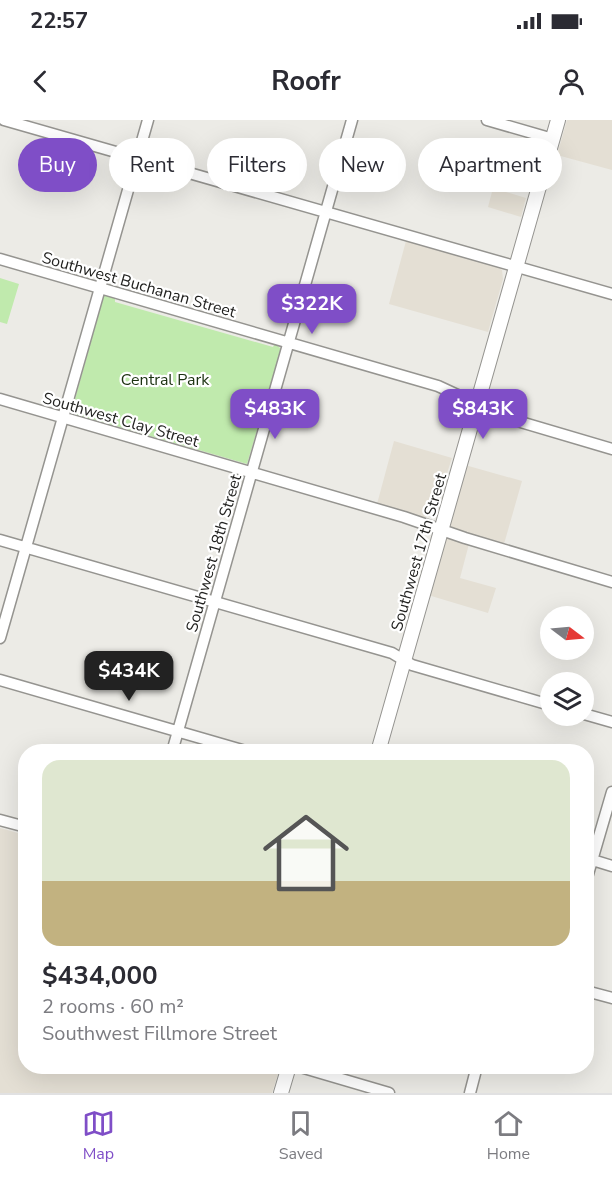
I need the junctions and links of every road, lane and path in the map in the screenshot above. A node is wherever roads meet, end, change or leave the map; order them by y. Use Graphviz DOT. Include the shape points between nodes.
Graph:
graph roads {
  1 [pos="4,120"];
  2 [pos="148,120"];
  3 [pos="352,120"];
  4 [pos="487,120"];
  5 [pos="558,120"];
  6 [pos="143,138"];
  7 [pos="550,138"];
  8 [pos="553,138"];
  9 [pos="109,151"];
  10 [pos="195,176"];
  11 [pos="128,192"];
  12 [pos="538,192"];
  13 [pos="326,213"];
  14 [pos="0,259"];
  15 [pos="516,267"];
  16 [pos="100,288"];
  17 [pos="612,294"];
  18 [pos="289,343"];
  19 [pos="0,399"];
  20 [pos="477,404"];
  21 [pos="63,418"];
  22 [pos="612,449"];
  23 [pos="251,472"];
  24 [pos="441,529"];
  25 [pos="0,540"];
  26 [pos="26,547"];
  27 [pos="612,582"];
  28 [pos="214,601"];
  29 [pos="0,638"];
  30 [pos="405,660"];
  31 [pos="0,680"];
  32 [pos="540,702"];
  33 [pos="594,717"];
  34 [pos="612,722"];
  35 [pos="177,731"];
  36 [pos="173,744"];
  37 [pos="222,744"];
  38 [pos="380,744"];
  39 [pos="612,792"];
  40 [pos="0,820"];
  41 [pos="18,825"];
  42 [pos="594,847"];
  43 [pos="594,860"];
  44 [pos="612,866"];
  45 [pos="594,992"];
  46 [pos="612,998"];
  47 [pos="287,1074"];
  48 [pos="324,1074"];
  49 [pos="475,1074"];
  50 [pos="281,1093"];
  51 [pos="389,1093"];
  52 [pos="470,1093"];
  1 -- 9 [label="street"];
  2 -- 6 [label="street"];
  3 -- 13 [label="street, Southwest 18th Street"];
  4 -- 7 [label="street"];
  5 -- 8 [label="main road, Southwest 17th Street"];
  10 -- 13 [label="street"];
  11 -- 16 [label="street"];
  12 -- 15 [label="main road, Southwest 17th Street"];
  13 -- 15 [label="street"];
  13 -- 18 [label="street, Southwest 18th Street"];
  14 -- 16 [label="street, Southwest Buchanan Street"];
  15 -- 17 [label="street"];
  15 -- 20 [label="main road, Southwest 17th Street"];
  16 -- 18 [label="street, Southwest Buchanan Street"];
  16 -- 21 [label="street"];
  18 -- 20 [label="street, Southwest Buchanan Street" via="438,386"];
  18 -- 23 [label="street, Southwest 18th Street"];
  19 -- 21 [label="street, Southwest Clay Street"];
  20 -- 22 [label="street, Southwest Buchanan Street" via="507,418"];
  20 -- 24 [label="main road, Southwest 17th Street"];
  21 -- 23 [label="street, Southwest Clay Street"];
  21 -- 26 [label="street"];
  23 -- 24 [label="street, Southwest Clay Street"];
  23 -- 28 [label="street, Southwest 18th Street"];
  24 -- 27 [label="street, Southwest Clay Street"];
  24 -- 30 [label="main road, Southwest 17th Street"];
  25 -- 26 [label="street"];
  26 -- 28 [label="street"];
  26 -- 29 [label="street"];
  28 -- 30 [label="street"];
  28 -- 35 [label="street, Southwest 18th Street"];
  30 -- 32 [label="street"];
  30 -- 38 [label="main road, Southwest 17th Street"];
  31 -- 35 [label="street"];
  33 -- 34 [label="street"];
  35 -- 36 [label="street, Southwest 18th Street"];
  35 -- 37 [label="street"];
  39 -- 42 [label="street"];
  40 -- 41 [label="street"];
  43 -- 44 [label="street"];
  45 -- 46 [label="street"];
  47 -- 50 [label="main road"];
  48 -- 51 [label="street"];
  49 -- 52 [label="street"];
}
